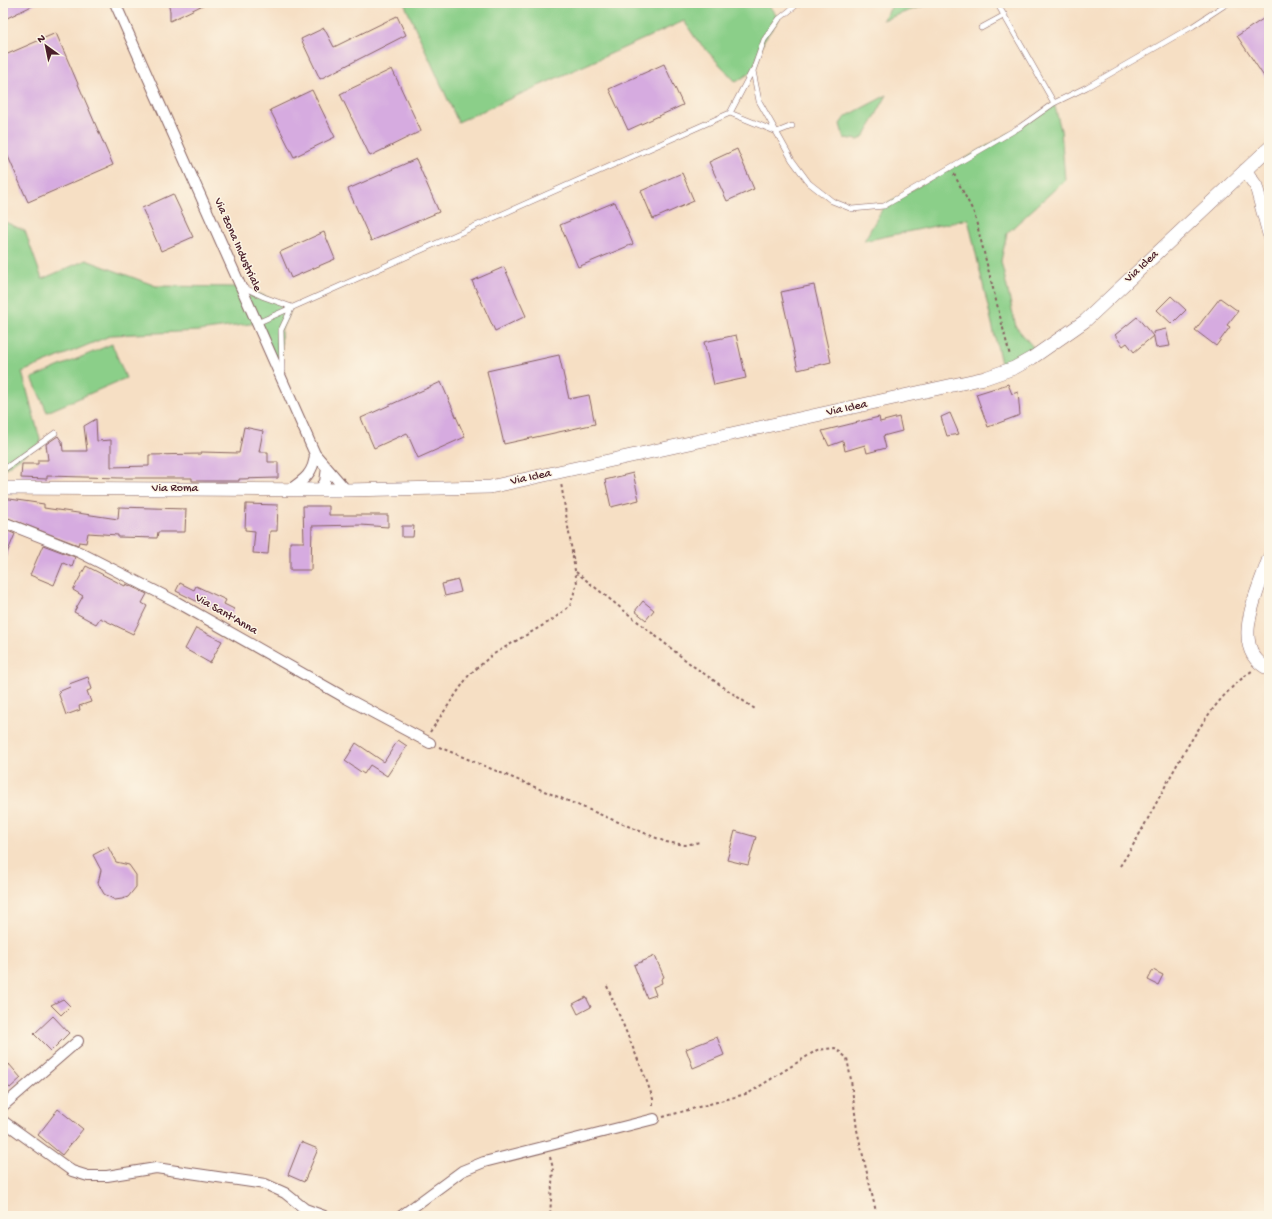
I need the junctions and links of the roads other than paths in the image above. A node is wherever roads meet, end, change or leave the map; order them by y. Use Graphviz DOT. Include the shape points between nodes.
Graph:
graph roads {
  1 [pos="115,3"];
  2 [pos="800,3"];
  3 [pos="997,3"];
  4 [pos="1228,3"];
  5 [pos="1005,15"];
  6 [pos="981,28"];
  7 [pos="753,71"];
  8 [pos="1054,103"];
  9 [pos="730,113"];
  10 [pos="792,126"];
  11 [pos="777,132"];
  12 [pos="1269,148"];
  13 [pos="1245,170"];
  14 [pos="1269,234"];
  15 [pos="240,285"];
  16 [pos="292,307"];
  17 [pos="257,323"];
  18 [pos="282,380"];
  19 [pos="55,433"];
  20 [pos="315,454"];
  21 [pos="327,468"];
  22 [pos="3,470"];
  23 [pos="308,474"];
  24 [pos="3,488"];
  25 [pos="289,490"];
  26 [pos="315,490"];
  27 [pos="346,490"];
  28 [pos="3,522"];
  29 [pos="1269,558"];
  30 [pos="1265,667"];
  31 [pos="427,741"];
  32 [pos="78,1040"];
  33 [pos="3,1106"];
  34 [pos="649,1120"];
  35 [pos="3,1121"];
  36 [pos="324,1216"];
  37 [pos="401,1216"];
  1 -- 15 [label="street, Via Zona Industriale"];
  2 -- 7 [label="lane" via="779,19 764,40"];
  3 -- 5 [label="lane"];
  4 -- 8 [label="lane" via="1101,79"];
  5 -- 6 [label="lane"];
  5 -- 8 [label="lane"];
  7 -- 9 [label="lane"];
  7 -- 11 [label="lane" via="759,101"];
  8 -- 11 [label="lane" via="1020,127 884,206 852,209 832,201 809,182 792,160"];
  9 -- 11 [label="lane"];
  9 -- 16 [label="lane"];
  10 -- 11 [label="lane"];
  12 -- 13 [label="street, Via Iclea"];
  13 -- 14 [label="street" via="1256,186"];
  13 -- 27 [label="street, Via Iclea" via="1084,321 1039,354 1014,368 985,378 490,487"];
  15 -- 16 [label="lane" via="269,300"];
  15 -- 17 [label="street, Via Zona Industriale"];
  16 -- 17 [label="lane"];
  16 -- 18 [label="lane" via="281,330"];
  17 -- 18 [label="street, Via Zona Industriale"];
  18 -- 20 [label="street, Via Zona Industriale"];
  19 -- 22 [label="lane"];
  20 -- 21 [label="street, Via Zona Industriale"];
  20 -- 23 [label="street" via="314,465"];
  21 -- 26 [label="street" via="325,482"];
  21 -- 27 [label="street, Via Zona Industriale"];
  23 -- 25 [label="street"];
  23 -- 26 [label="street"];
  24 -- 25 [label="street, Via Roma"];
  25 -- 26 [label="street, Via Roma"];
  26 -- 27 [label="street, Via Roma"];
  28 -- 31 [label="street, Via Sant'Anna" via="79,552 175,601"];
  29 -- 30 [label="street" via="1248,624 1247,640 1250,652"];
  32 -- 33 [label="street"];
  34 -- 37 [label="street" via="484,1162 462,1171"];
  35 -- 36 [label="street" via="72,1171 88,1176 107,1176 156,1168 265,1184 285,1193 305,1209"];
}
